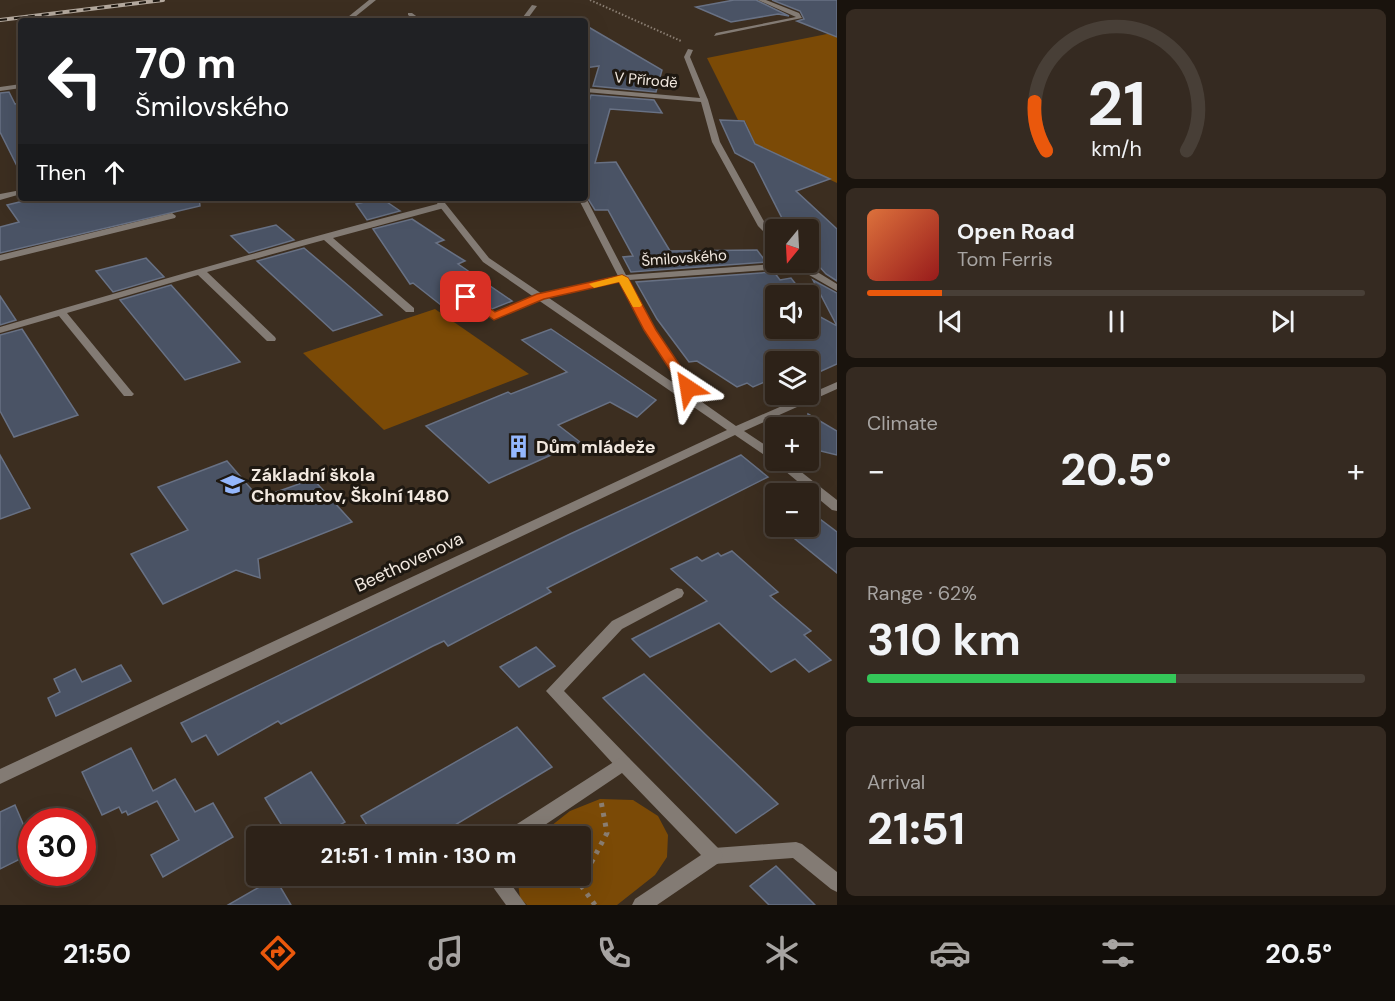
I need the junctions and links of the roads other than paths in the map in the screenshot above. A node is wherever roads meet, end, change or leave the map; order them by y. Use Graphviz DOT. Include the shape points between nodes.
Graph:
graph roads {
  1 [pos="373,0"];
  2 [pos="761,0"];
  3 [pos="534,6"];
  4 [pos="410,14"];
  5 [pos="349,18"];
  6 [pos="416,18"];
  7 [pos="525,18"];
  8 [pos="716,34"];
  9 [pos="690,50"];
  10 [pos="18,86"];
  11 [pos="0,89"];
  12 [pos="588,90"];
  13 [pos="704,100"];
  14 [pos="18,193"];
  15 [pos="0,197"];
  16 [pos="584,201"];
  17 [pos="439,202"];
  18 [pos="172,216"];
  19 [pos="765,229"];
  20 [pos="325,236"];
  21 [pos="0,258"];
  22 [pos="765,266"];
  23 [pos="200,271"];
  24 [pos="811,273"];
  25 [pos="622,278"];
  26 [pos="837,288"];
  27 [pos="466,297"];
  28 [pos="540,297"];
  29 [pos="410,310"];
  30 [pos="60,311"];
  31 [pos="0,330"];
  32 [pos="271,339"];
  33 [pos="837,385"];
  34 [pos="128,394"];
  35 [pos="701,407"];
  36 [pos="737,431"];
  37 [pos="765,451"];
  38 [pos="792,471"];
  39 [pos="837,507"];
  40 [pos="677,593"];
  41 [pos="623,763"];
  42 [pos="0,777"];
  43 [pos="528,826"];
  44 [pos="714,856"];
  45 [pos="837,882"];
  46 [pos="502,886"];
  47 [pos="516,905"];
  48 [pos="641,905"];
  1 -- 5 [label="street"];
  2 -- 8 [label="street" via="799,18"];
  3 -- 7 [label="street"];
  4 -- 6 [label="street"];
  9 -- 13 [label="street" via="687,57"];
  10 -- 11 [label="street"];
  12 -- 13 [label="street, V Přírodě"];
  13 -- 19 [label="street" via="716,142"];
  14 -- 15 [label="street"];
  16 -- 25 [label="street"];
  17 -- 20 [label="street"];
  17 -- 28 [label="street" via="486,260"];
  18 -- 21 [label="street"];
  20 -- 23 [label="street"];
  20 -- 29 [label="street"];
  22 -- 25 [label="street, Šmilovského"];
  23 -- 30 [label="street"];
  23 -- 32 [label="street"];
  24 -- 26 [label="street"];
  25 -- 28 [label="street, Šmilovského"];
  25 -- 35 [label="street" via="650,330"];
  27 -- 28 [label="street, Šmilovského" via="494,317"];
  28 -- 35 [label="street"];
  30 -- 31 [label="street"];
  30 -- 34 [label="street"];
  33 -- 36 [label="street, Beethovenova"];
  35 -- 36 [label="street"];
  36 -- 37 [label="street"];
  36 -- 42 [label="street, Beethovenova"];
  38 -- 39 [label="street"];
  40 -- 41 [label="street" via="617,625 554,691"];
  41 -- 43 [label="street"];
  41 -- 44 [label="street"];
  44 -- 45 [label="street" via="796,850"];
  44 -- 48 [label="street"];
  46 -- 47 [label="street"];
}
